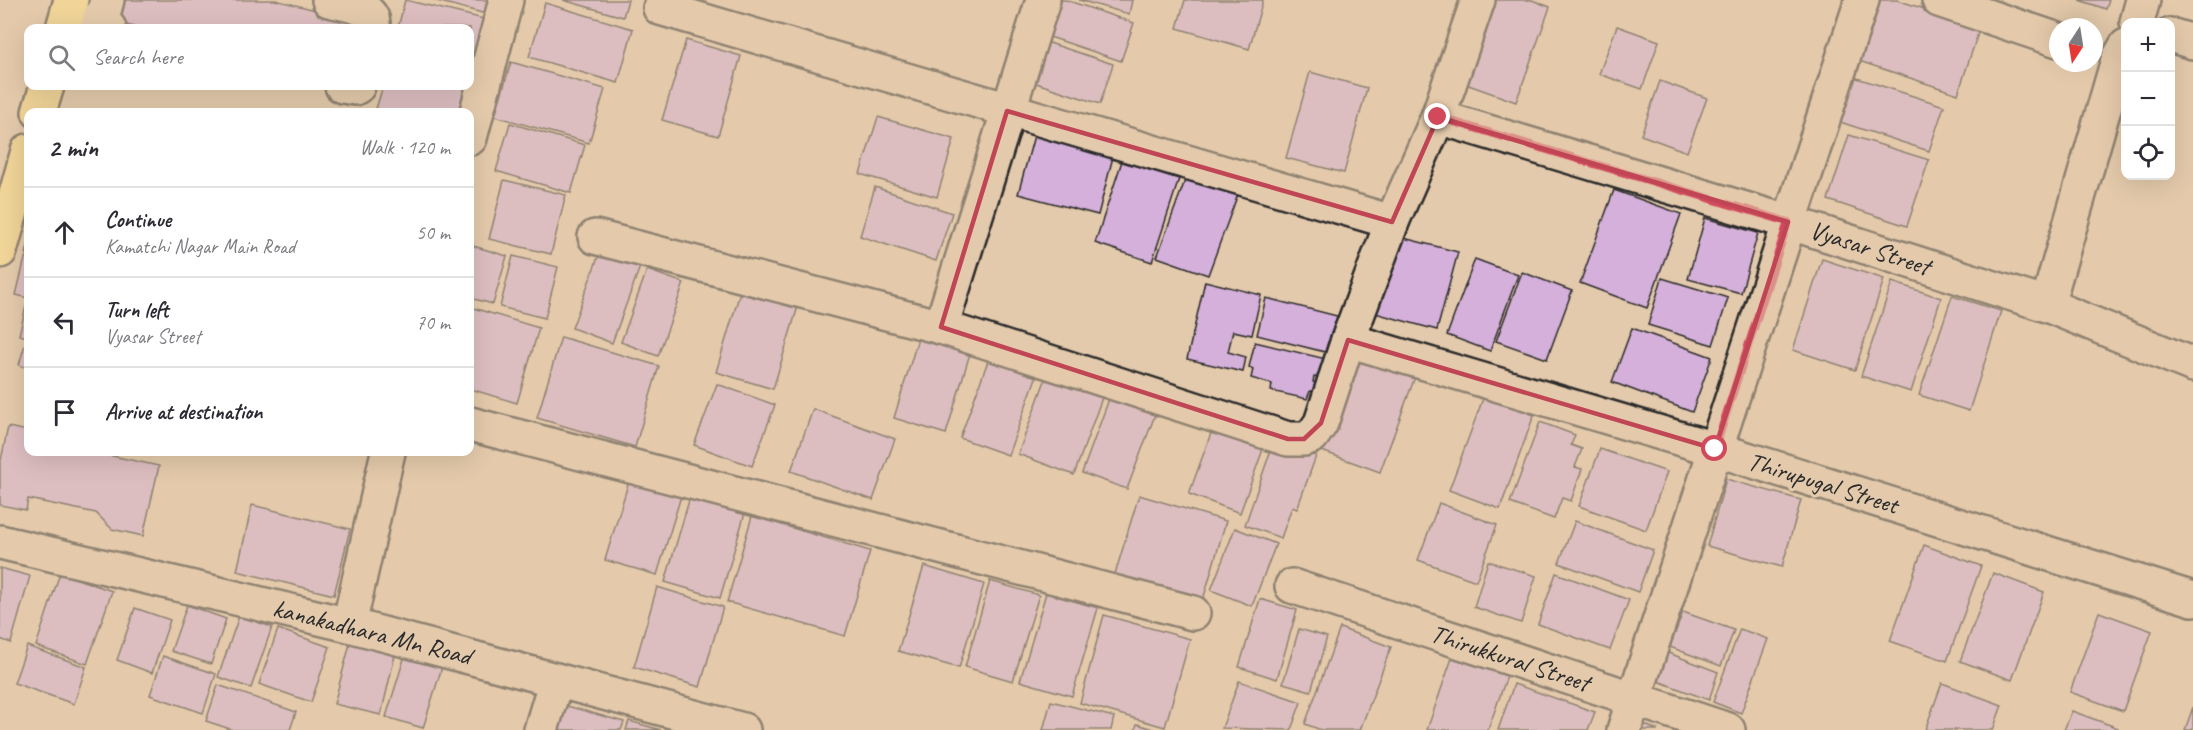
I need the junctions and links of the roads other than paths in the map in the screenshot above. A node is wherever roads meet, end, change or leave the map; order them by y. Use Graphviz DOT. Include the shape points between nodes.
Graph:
graph roads {
  1 [pos="329,0"];
  2 [pos="506,0"];
  3 [pos="1043,0"];
  4 [pos="1862,0"];
  5 [pos="1939,0"];
  6 [pos="2144,0"];
  7 [pos="1472,1"];
  8 [pos="660,8"];
  9 [pos="67,15"];
  10 [pos="105,18"];
  11 [pos="2138,18"];
  12 [pos="373,24"];
  13 [pos="2049,37"];
  14 [pos="2175,37"];
  15 [pos="2193,42"];
  16 [pos="2113,53"];
  17 [pos="46,90"];
  18 [pos="40,108"];
  19 [pos="1007,111"];
  20 [pos="1438,117"];
  21 [pos="474,123"];
  22 [pos="24,165"];
  23 [pos="1392,222"];
  24 [pos="1788,222"];
  25 [pos="595,237"];
  26 [pos="0,251"];
  27 [pos="2047,305"];
  28 [pos="941,327"];
  29 [pos="1348,340"];
  30 [pos="2193,365"];
  31 [pos="474,425"];
  32 [pos="1715,449"];
  33 [pos="387,456"];
  34 [pos="0,542"];
  35 [pos="1292,586"];
  36 [pos="2193,599"];
  37 [pos="1193,613"];
  38 [pos="350,624"];
  39 [pos="555,680"];
  40 [pos="1635,699"];
  41 [pos="541,730"];
  42 [pos="743,730"];
  43 [pos="1624,730"];
  44 [pos="1728,730"];
  1 -- 12 [label="street" via="368,11"];
  2 -- 21 [label="street"];
  3 -- 19 [label="street"];
  4 -- 24 [label="street"];
  5 -- 13 [label="street"];
  6 -- 11 [label="street"];
  7 -- 20 [label="street"];
  8 -- 19 [label="street"];
  9 -- 10 [label="street"];
  14 -- 15 [label="street"];
  16 -- 27 [label="street"];
  17 -- 18 [label="main road"];
  19 -- 23 [label="street"];
  19 -- 28 [label="street"];
  20 -- 23 [label="street"];
  20 -- 24 [label="street, Vyasar Street"];
  22 -- 26 [label="main road"];
  23 -- 29 [label="street"];
  24 -- 27 [label="street, Vyasar Street"];
  24 -- 32 [label="street"];
  25 -- 28 [label="street"];
  27 -- 30 [label="street, Vyasar Street"];
  28 -- 29 [label="street" via="1288,439 1312,436 1320,423"];
  29 -- 32 [label="street, Thirupugal Street"];
  31 -- 37 [label="street"];
  32 -- 36 [label="street, Thirupugal Street"];
  32 -- 40 [label="street"];
  33 -- 38 [label="street"];
  34 -- 38 [label="street, kanakadhara Mn Road"];
  35 -- 40 [label="street, Thirukkural Street"];
  38 -- 39 [label="street, kanakadhara Mn Road"];
  39 -- 41 [label="street"];
  39 -- 42 [label="street, kanakadhara Mn Road"];
  40 -- 43 [label="street"];
  40 -- 44 [label="street, Thirukkural Street"];
}
